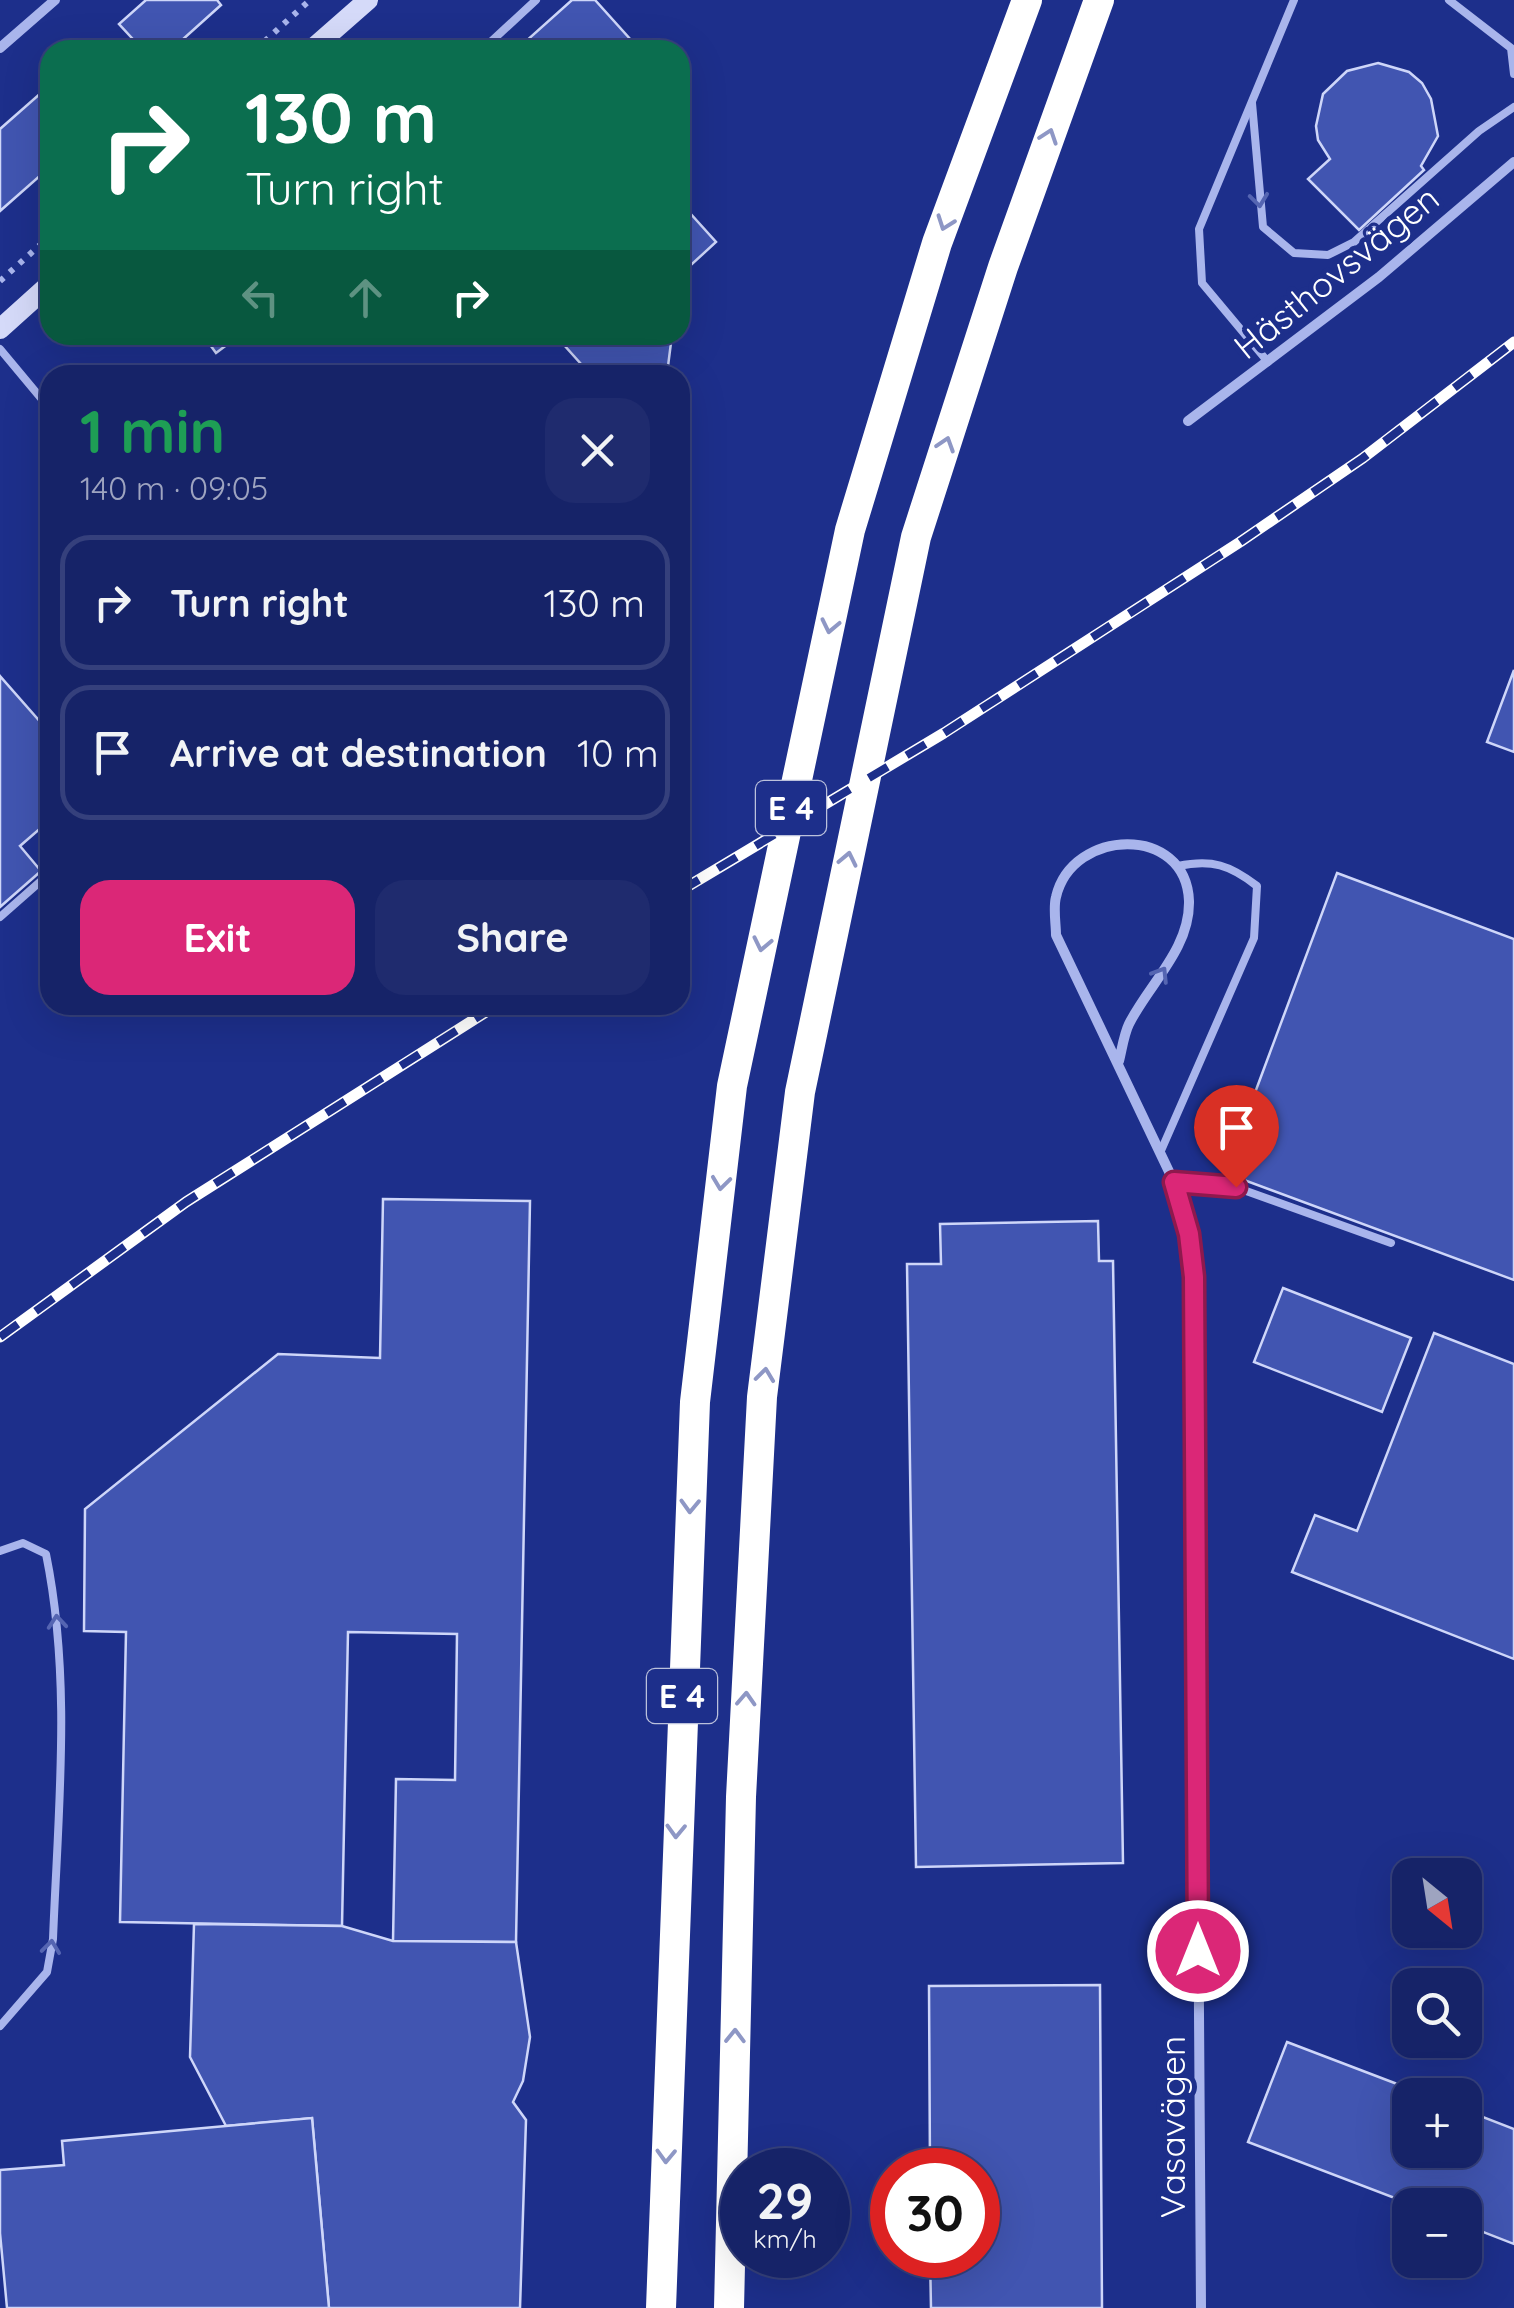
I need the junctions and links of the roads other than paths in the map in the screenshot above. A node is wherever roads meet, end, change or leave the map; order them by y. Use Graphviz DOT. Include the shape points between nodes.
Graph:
graph roads {
  1 [pos="55,0"];
  2 [pos="368,0"];
  3 [pos="536,0"];
  4 [pos="1027,0"];
  5 [pos="1099,0"];
  6 [pos="1294,0"];
  7 [pos="1449,0"];
  8 [pos="322,40"];
  9 [pos="493,40"];
  10 [pos="0,48"];
  11 [pos="1512,48"];
  12 [pos="1514,74"];
  13 [pos="1252,102"];
  14 [pos="1514,108"];
  15 [pos="1514,162"];
  16 [pos="40,293"];
  17 [pos="0,329"];
  18 [pos="0,349"];
  19 [pos="1268,362"];
  20 [pos="40,397"];
  21 [pos="1188,421"];
  22 [pos="1178,866"];
  23 [pos="40,882"];
  24 [pos="0,916"];
  25 [pos="1119,1060"];
  26 [pos="1160,1153"];
  27 [pos="1174,1182"];
  28 [pos="1391,1243"];
  29 [pos="0,1551"];
  30 [pos="0,2026"];
  31 [pos="661,2308"];
  32 [pos="729,2308"];
  33 [pos="1201,2308"];
  1 -- 10 [label="street"];
  2 -- 8 [label="street"];
  3 -- 9 [label="lane"];
  4 -- 31 [label="highway, E 4, one-way" via="938,242 850,530 732,1086 695,1402"];
  32 -- 5 [label="highway, E 4, one-way" via="741,1797 762,1397 800,1092 916,537"];
  6 -- 13 [label="lane"];
  7 -- 11 [label="lane"];
  11 -- 12 [label="lane"];
  13 -- 14 [label="lane, one-way" via="1263,228 1294,253 1328,256 1354,242"];
  13 -- 19 [label="lane" via="1199,229 1202,284"];
  15 -- 19 [label="street, Hästhovsvägen"];
  16 -- 17 [label="street"];
  18 -- 20 [label="lane"];
  19 -- 21 [label="street, Hästhovsvägen"];
  25 -- 22 [label="street, one-way" via="1128,1026 1180,942 1189,901"];
  22 -- 25 [label="street, Vasavägen" via="1150,844 1102,845 1070,868 1056,897 1056,935"];
  22 -- 26 [label="lane" via="1219,864 1257,886 1254,938"];
  23 -- 24 [label="lane"];
  25 -- 26 [label="street, Vasavägen"];
  26 -- 27 [label="street, Vasavägen"];
  27 -- 28 [label="lane" via="1236,1187"];
  27 -- 33 [label="street, Vasavägen" via="1194,1277"];
  30 -- 29 [label="lane, one-way" via="48,1972 63,1694 46,1554 22,1543"];
}
